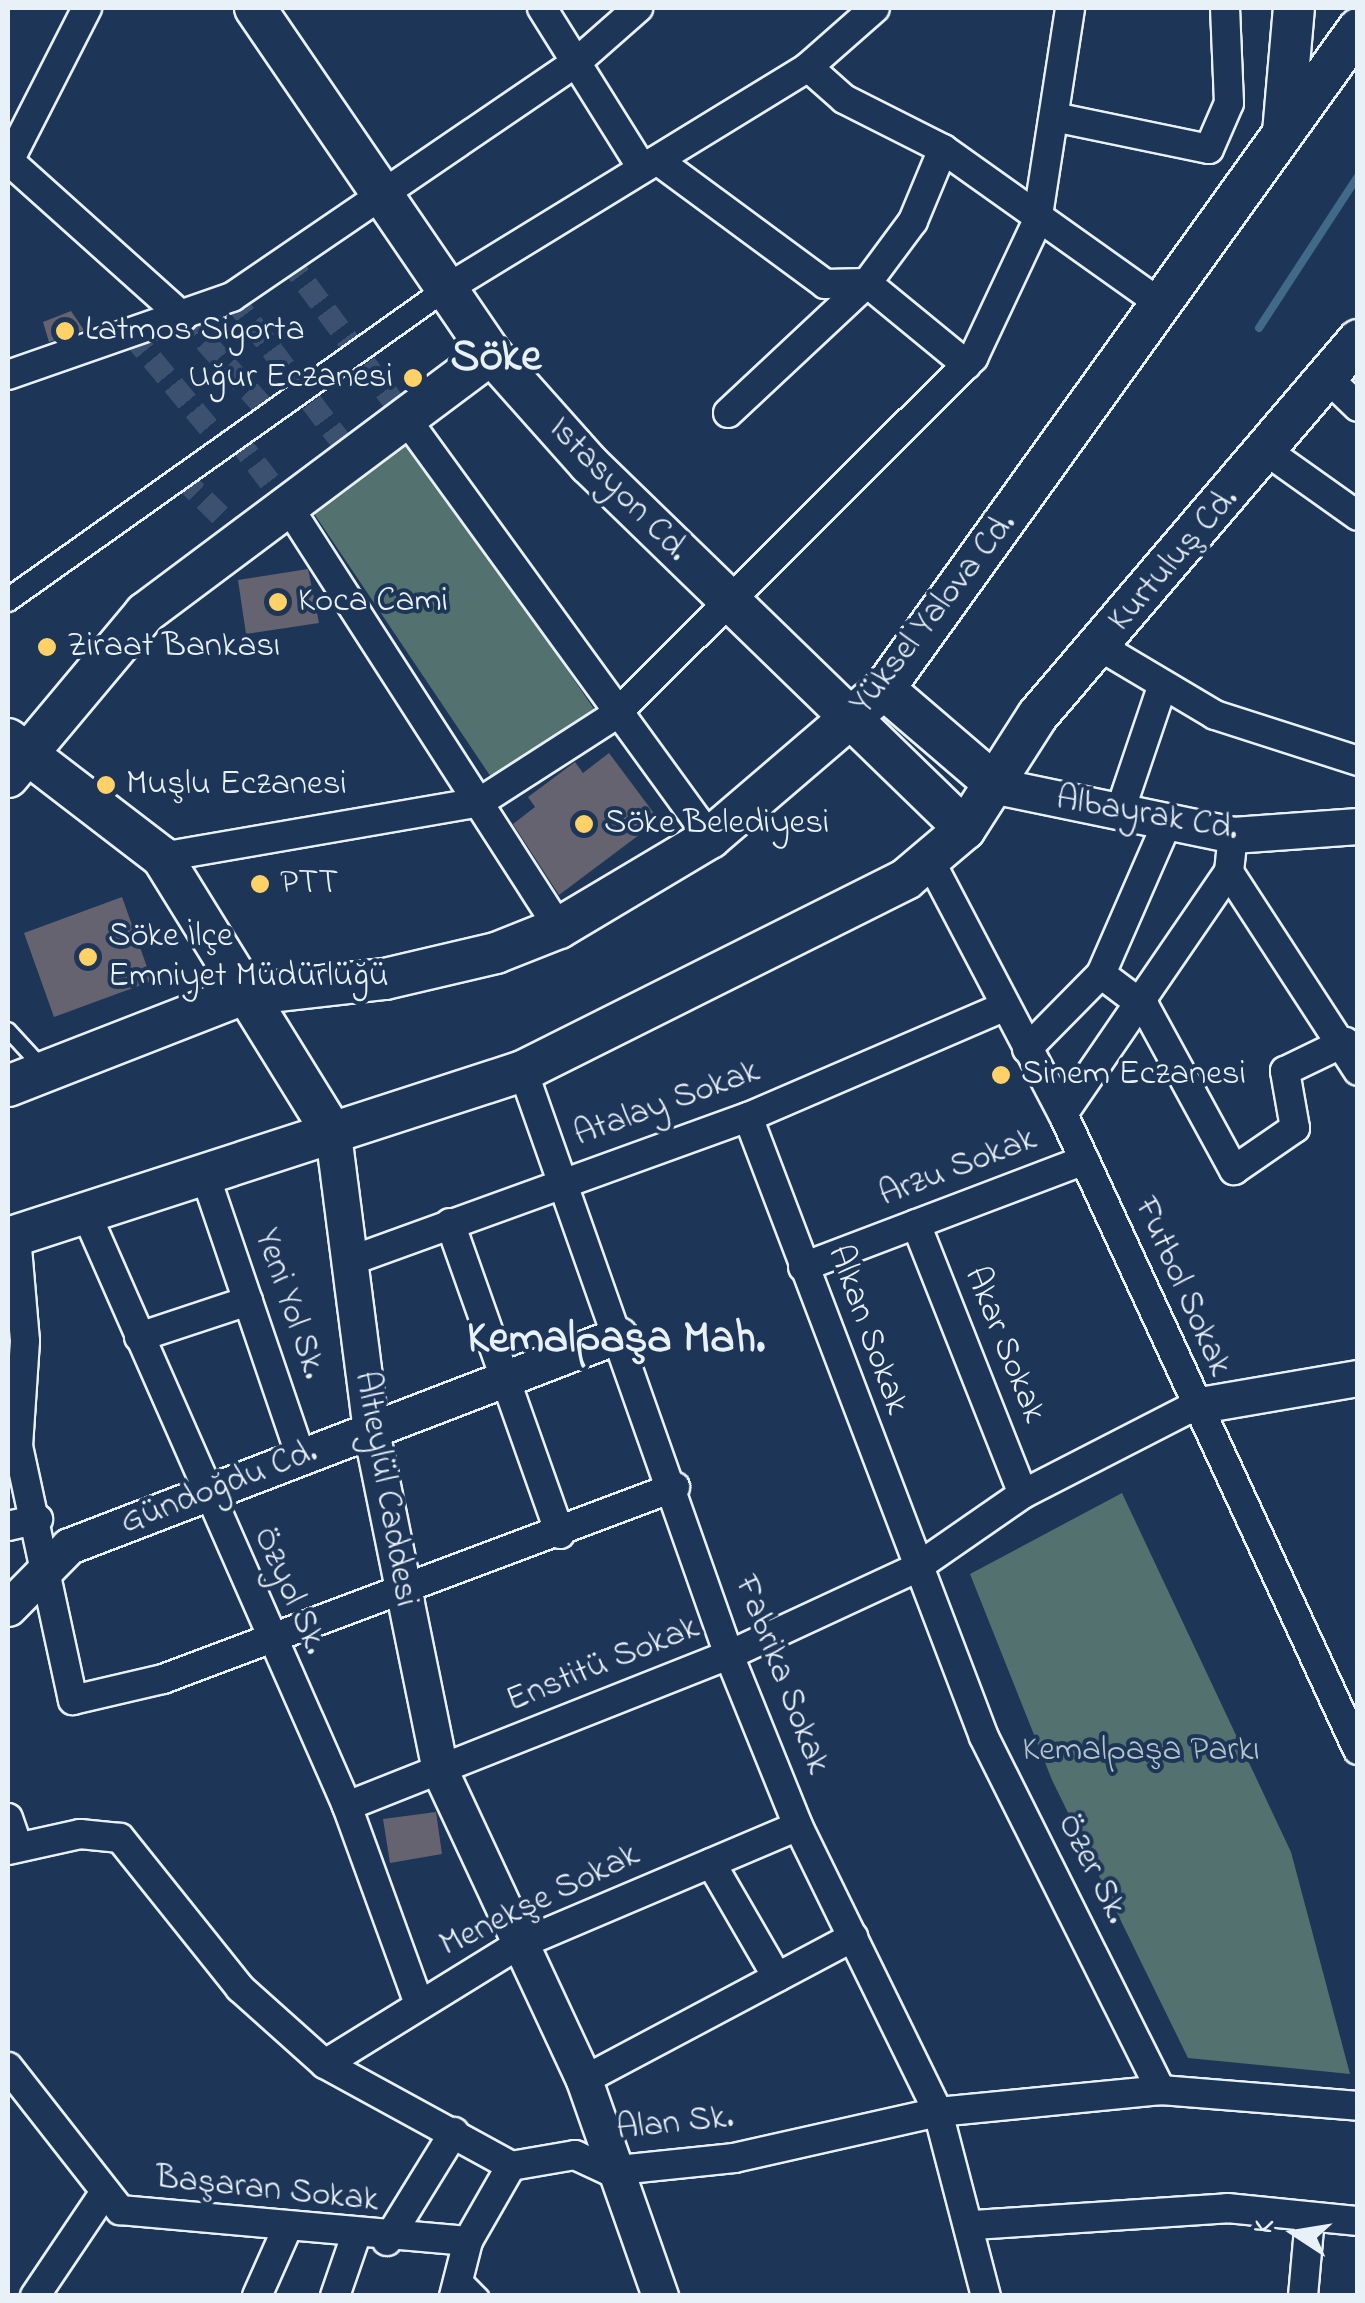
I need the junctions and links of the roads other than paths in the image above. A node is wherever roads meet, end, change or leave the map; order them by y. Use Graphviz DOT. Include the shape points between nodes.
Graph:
graph roads {
  1 [pos="542,8"];
  2 [pos="638,8"];
  3 [pos="1070,8"];
  4 [pos="1225,8"];
  5 [pos="1294,8"];
  6 [pos="81,10"];
  7 [pos="262,11"];
  8 [pos="861,12"];
  9 [pos="1358,29"];
  10 [pos="579,60"];
  11 [pos="808,67"];
  12 [pos="1054,117"];
  13 [pos="1283,136"];
  14 [pos="942,149"];
  15 [pos="649,164"];
  16 [pos="12,170"];
  17 [pos="376,194"];
  18 [pos="1037,222"];
  19 [pos="867,283"];
  20 [pos="442,291"];
  21 [pos="1165,307"];
  22 [pos="183,318"];
  23 [pos="1358,340"];
  24 [pos="491,354"];
  25 [pos="967,365"];
  26 [pos="8,375"];
  27 [pos="1344,394"];
  28 [pos="728,414"];
  29 [pos="404,416"];
  30 [pos="1268,452"];
  31 [pos="286,503"];
  32 [pos="1358,516"];
  33 [pos="8,600"];
  34 [pos="728,602"];
  35 [pos="1099,646"];
  36 [pos="884,690"];
  37 [pos="1161,690"];
  38 [pos="615,715"];
  39 [pos="853,720"];
  40 [pos="13,757"];
  41 [pos="1358,761"];
  42 [pos="997,786"];
  43 [pos="480,802"];
  44 [pos="1118,814"];
  45 [pos="1167,823"];
  46 [pos="1358,826"];
  47 [pos="965,829"];
  48 [pos="1233,835"];
  49 [pos="710,838"];
  50 [pos="162,857"];
  51 [pos="929,859"];
  52 [pos="1229,872"];
  53 [pos="559,928"];
  54 [pos="1102,974"];
  55 [pos="242,995"];
  56 [pos="1004,1007"];
  57 [pos="1145,1007"];
  58 [pos="8,1030"];
  59 [pos="1345,1042"];
  60 [pos="1027,1049"];
  61 [pos="523,1071"];
  62 [pos="1358,1071"];
  63 [pos="47,1072"];
  64 [pos="8,1086"];
  65 [pos="1063,1114"];
  66 [pos="748,1117"];
  67 [pos="333,1134"];
  68 [pos="1084,1160"];
  69 [pos="205,1175"];
  70 [pos="564,1182"];
  71 [pos="85,1211"];
  72 [pos="450,1223"];
  73 [pos="916,1224"];
  74 [pos="12,1237"];
  75 [pos="350,1261"];
  76 [pos="804,1268"];
  77 [pos="248,1301"];
  78 [pos="619,1335"];
  79 [pos="139,1337"];
  80 [pos="1358,1378"];
  81 [pos="508,1380"];
  82 [pos="1194,1406"];
  83 [pos="370,1431"];
  84 [pos="301,1457"];
  85 [pos="675,1488"];
  86 [pos="205,1491"];
  87 [pos="1023,1494"];
  88 [pos="38,1518"];
  89 [pos="8,1526"];
  90 [pos="560,1534"];
  91 [pos="49,1567"];
  92 [pos="916,1568"];
  93 [pos="402,1587"];
  94 [pos="8,1608"];
  95 [pos="268,1641"];
  96 [pos="730,1655"];
  97 [pos="1358,1750"];
  98 [pos="440,1771"];
  99 [pos="347,1806"];
  100 [pos="8,1818"];
  101 [pos="798,1826"];
  102 [pos="12,1848"];
  103 [pos="711,1863"];
  104 [pos="853,1936"];
  105 [pos="518,1945"];
  106 [pos="778,1977"];
  107 [pos="418,2004"];
  108 [pos="325,2064"];
  109 [pos="8,2067"];
  110 [pos="584,2080"];
  111 [pos="1162,2090"];
  112 [pos="1358,2106"];
  113 [pos="938,2112"];
  114 [pos="454,2132"];
  115 [pos="511,2166"];
  116 [pos="608,2171"];
  117 [pos="105,2192"];
  118 [pos="1310,2216"];
  119 [pos="1358,2221"];
  120 [pos="974,2225"];
  121 [pos="286,2231"];
  122 [pos="355,2238"];
  123 [pos="388,2241"];
  124 [pos="468,2242"];
  125 [pos="457,2285"];
  126 [pos="35,2296"];
  127 [pos="257,2296"];
  128 [pos="335,2296"];
  129 [pos="481,2296"];
  130 [pos="660,2296"];
  131 [pos="986,2296"];
  132 [pos="1303,2296"];
  1 -- 10 [label="street"];
  2 -- 10 [label="street"];
  3 -- 12 [label="street"];
  4 -- 12 [label="street" via="1230,102 1209,149"];
  5 -- 13 [label="main road"];
  6 -- 16 [label="street"];
  7 -- 17 [label="main road, Istasyon Cd."];
  8 -- 11 [label="street"];
  9 -- 13 [label="main road, Yüksel Yalova Cd."];
  10 -- 15 [label="street"];
  10 -- 17 [label="street"];
  11 -- 14 [label="street" via="844,99"];
  11 -- 15 [label="street"];
  12 -- 18 [label="street"];
  13 -- 21 [label="main road, Yüksel Yalova Cd."];
  14 -- 18 [label="street"];
  14 -- 19 [label="street" via="913,220"];
  15 -- 19 [label="street" via="825,284"];
  15 -- 20 [label="street"];
  16 -- 22 [label="street"];
  17 -- 20 [label="main road, Istasyon Cd."];
  17 -- 22 [label="street" via="232,297"];
  18 -- 21 [label="street"];
  18 -- 25 [label="street"];
  19 -- 25 [label="street"];
  19 -- 28 [label="street"];
  20 -- 24 [label="main road, Istasyon Cd."];
  20 -- 33 [label="street"];
  21 -- 36 [label="main road, Yüksel Yalova Cd."];
  22 -- 26 [label="street"];
  23 -- 27 [label="main road, Kurtuluş Cd."];
  24 -- 29 [label="main road"];
  24 -- 34 [label="main road, Istasyon Cd."];
  25 -- 34 [label="street"];
  27 -- 30 [label="main road, Kurtuluş Cd."];
  29 -- 31 [label="main road"];
  29 -- 38 [label="street"];
  30 -- 32 [label="street"];
  30 -- 35 [label="main road, Kurtuluş Cd."];
  31 -- 40 [label="main road" via="145,613"];
  31 -- 43 [label="street"];
  34 -- 38 [label="street"];
  34 -- 39 [label="main road, Istasyon Cd."];
  35 -- 37 [label="street"];
  35 -- 42 [label="main road, Kurtuluş Cd." via="1038,715"];
  36 -- 39 [label="main road, Yüksel Yalova Cd."];
  36 -- 42 [label="main road"];
  37 -- 41 [label="street"];
  37 -- 44 [label="street"];
  38 -- 43 [label="street"];
  38 -- 49 [label="street"];
  39 -- 47 [label="main road, Istasyon Cd."];
  39 -- 49 [label="main road, Yüksel Yalova Cd."];
  40 -- 50 [label="main road, Altıeylül Caddesi"];
  42 -- 44 [label="street, Albayrak Cd."];
  42 -- 47 [label="main road, Kurtuluş Cd."];
  43 -- 50 [label="street"];
  43 -- 53 [label="street"];
  44 -- 45 [label="street, Albayrak Cd."];
  45 -- 48 [label="street, Albayrak Cd."];
  45 -- 54 [label="street"];
  46 -- 48 [label="street, Albayrak Cd."];
  47 -- 51 [label="main road, Kurtuluş Cd."];
  48 -- 52 [label="street"];
  49 -- 53 [label="main road, Yüksel Yalova Cd."];
  50 -- 55 [label="main road, Altıeylül Caddesi"];
  51 -- 56 [label="street, Futbol Sokak"];
  51 -- 61 [label="main road, Kurtuluş Cd." via="754,959"];
  52 -- 57 [label="street"];
  52 -- 59 [label="street"];
  53 -- 55 [label="main road, Yüksel Yalova Cd." via="384,979"];
  54 -- 57 [label="street"];
  54 -- 60 [label="street"];
  55 -- 63 [label="main road, Yüksel Yalova Cd."];
  55 -- 67 [label="main road, Altıeylül Caddesi"];
  56 -- 60 [label="street, Futbol Sokak"];
  56 -- 66 [label="street, Atalay Sokak"];
  57 -- 59 [label="street" via="1234,1170 1295,1128 1285,1072"];
  57 -- 65 [label="street"];
  58 -- 63 [label="lane"];
  59 -- 62 [label="street"];
  60 -- 65 [label="street, Futbol Sokak"];
  61 -- 67 [label="main road, Kurtuluş Cd."];
  61 -- 70 [label="street, Fabrika Sokak"];
  63 -- 64 [label="main road, Yüksel Yalova Cd."];
  65 -- 68 [label="street, Futbol Sokak"];
  66 -- 70 [label="street, Atalay Sokak"];
  66 -- 76 [label="street, Alkan Sokak"];
  67 -- 69 [label="main road, Kurtuluş Cd."];
  67 -- 75 [label="street, Altıeylül Caddesi"];
  68 -- 73 [label="street, Arzu Sokak"];
  68 -- 82 [label="street, Futbol Sokak"];
  69 -- 71 [label="main road, Kurtuluş Cd."];
  69 -- 77 [label="street, Yeni Yol Sk."];
  70 -- 72 [label="street, Atalay Sokak"];
  70 -- 78 [label="street, Fabrika Sokak"];
  71 -- 74 [label="main road, Kurtuluş Cd."];
  71 -- 79 [label="street, Özyol Sk."];
  72 -- 75 [label="street, Atalay Sokak"];
  72 -- 81 [label="street"];
  73 -- 76 [label="street, Arzu Sokak"];
  73 -- 87 [label="street, Akar Sokak"];
  74 -- 88 [label="street" via="25,1341 18,1446"];
  75 -- 83 [label="street, Altıeylül Caddesi"];
  76 -- 92 [label="street, Alkan Sokak"];
  77 -- 79 [label="street"];
  77 -- 84 [label="street, Yeni Yol Sk."];
  78 -- 81 [label="street, Gündoğdu Cd."];
  78 -- 85 [label="street, Fabrika Sokak"];
  79 -- 86 [label="street, Özyol Sk."];
  80 -- 82 [label="street"];
  81 -- 83 [label="street, Gündoğdu Cd."];
  81 -- 90 [label="street"];
  82 -- 87 [label="street, Enstitü Sokak"];
  82 -- 97 [label="street, Futbol Sokak"];
  83 -- 84 [label="street, Gündoğdu Cd."];
  83 -- 93 [label="street, Altıeylül Caddesi"];
  84 -- 86 [label="street, Gündoğdu Cd."];
  85 -- 90 [label="street"];
  85 -- 96 [label="street, Fabrika Sokak"];
  86 -- 91 [label="street, Gündoğdu Cd." via="70,1546"];
  86 -- 95 [label="street, Özyol Sk."];
  87 -- 92 [label="street, Enstitü Sokak"];
  88 -- 89 [label="street"];
  88 -- 91 [label="street"];
  90 -- 93 [label="street"];
  91 -- 94 [label="street, Gündoğdu Cd."];
  91 -- 95 [label="street" via="74,1700"];
  92 -- 96 [label="street, Enstitü Sokak"];
  92 -- 111 [label="street, Özer Sk." via="984,1737"];
  93 -- 95 [label="street"];
  93 -- 98 [label="street, Altıeylül Caddesi"];
  95 -- 99 [label="street, Özyol Sk."];
  96 -- 98 [label="street, Enstitü Sokak"];
  96 -- 101 [label="street, Fabrika Sokak"];
  98 -- 99 [label="street, Enstitü Sokak"];
  98 -- 105 [label="street, Altıeylül Caddesi"];
  99 -- 107 [label="street, Özyol Sk."];
  100 -- 102 [label="street"];
  101 -- 103 [label="street, Menekşe Sokak"];
  101 -- 104 [label="street, Fabrika Sokak"];
  102 -- 108 [label="street" via="80,1834 120,1838 240,1988"];
  103 -- 105 [label="street, Menekşe Sokak"];
  103 -- 106 [label="street"];
  104 -- 106 [label="street"];
  104 -- 113 [label="street, Fabrika Sokak"];
  105 -- 107 [label="street, Menekşe Sokak"];
  105 -- 110 [label="street, Altıeylül Caddesi"];
  106 -- 110 [label="street"];
  107 -- 108 [label="street, Menekşe Sokak"];
  108 -- 114 [label="street"];
  109 -- 117 [label="street, Başaran Sokak"];
  110 -- 116 [label="street, Altıeylül Caddesi"];
  111 -- 112 [label="street, Alan Sk."];
  111 -- 113 [label="street, Alan Sk."];
  113 -- 116 [label="street, Alan Sk." via="734,2158"];
  113 -- 120 [label="street, Fabrika Sokak"];
  114 -- 115 [label="street"];
  114 -- 123 [label="street"];
  115 -- 116 [label="street, Alan Sk." via="575,2155"];
  115 -- 124 [label="street"];
  116 -- 130 [label="street, Altıeylül Caddesi"];
  117 -- 121 [label="street, Başaran Sokak" via="120,2210"];
  117 -- 126 [label="street"];
  118 -- 119 [label="street"];
  118 -- 120 [label="street" via="1145,2209"];
  118 -- 132 [label="street"];
  120 -- 131 [label="street, Fabrika Sokak"];
  121 -- 122 [label="street, Başaran Sokak"];
  121 -- 127 [label="street"];
  122 -- 123 [label="street, Başaran Sokak"];
  122 -- 128 [label="street"];
  123 -- 124 [label="street, Başaran Sokak"];
  124 -- 125 [label="street"];
  125 -- 129 [label="lane"];
}
